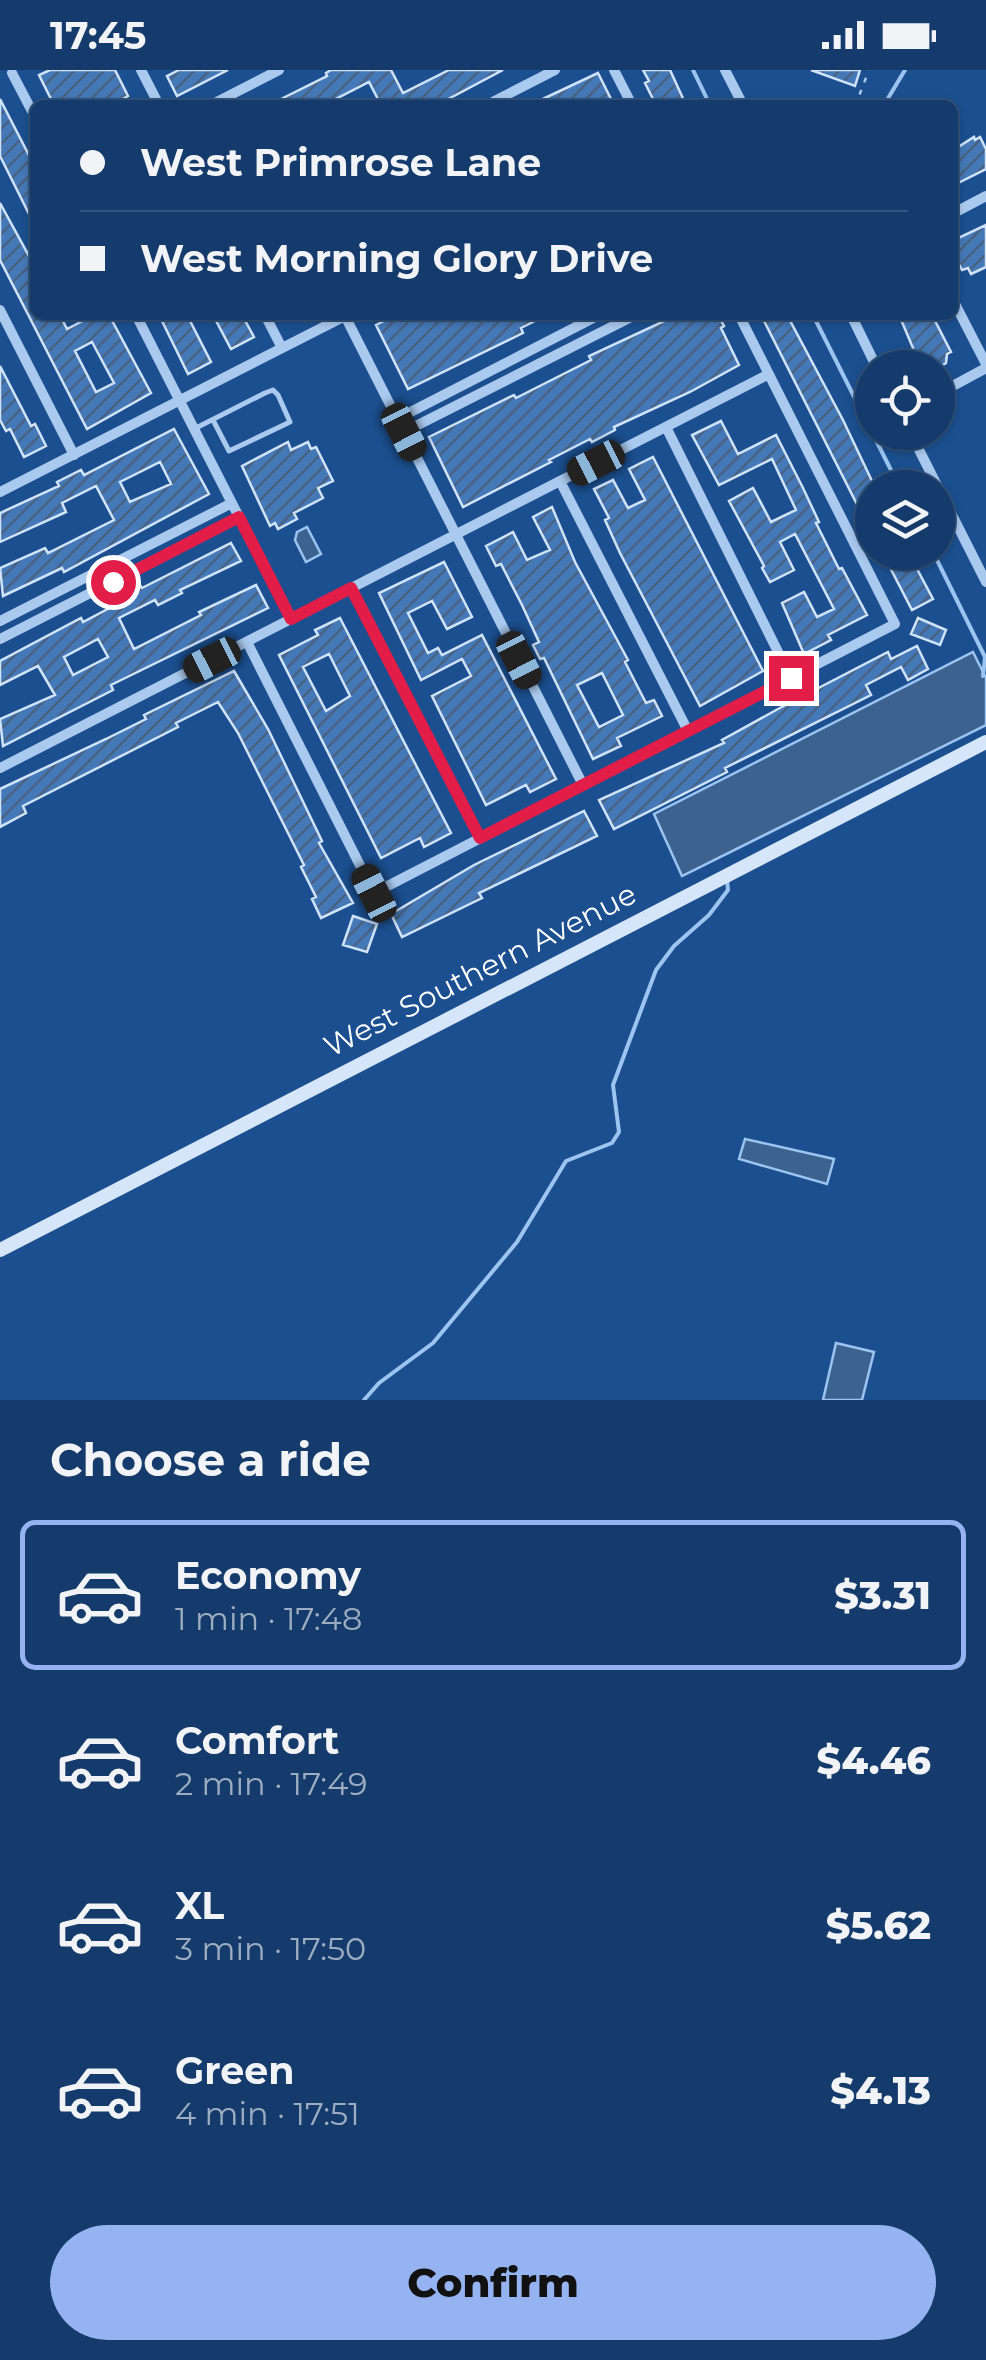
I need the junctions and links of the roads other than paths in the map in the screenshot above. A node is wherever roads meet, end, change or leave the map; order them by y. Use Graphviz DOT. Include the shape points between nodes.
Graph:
graph roads {
  1 [pos="141,70"];
  2 [pos="279,70"];
  3 [pos="555,70"];
  4 [pos="614,70"];
  5 [pos="725,70"];
  6 [pos="15,71"];
  7 [pos="0,79"];
  8 [pos="156,100"];
  9 [pos="221,100"];
  10 [pos="497,100"];
  11 [pos="629,100"];
  12 [pos="740,100"];
  13 [pos="30,106"];
  14 [pos="986,196"];
  15 [pos="958,211"];
  16 [pos="0,310"];
  17 [pos="958,310"];
  18 [pos="139,320"];
  19 [pos="268,320"];
  20 [pos="338,320"];
  21 [pos="348,320"];
  22 [pos="589,320"];
  23 [pos="626,320"];
  24 [pos="741,320"];
  25 [pos="853,320"];
  26 [pos="282,348"];
  27 [pos="868,350"];
  28 [pos="986,366"];
  29 [pos="768,374"];
  30 [pos="955,384"];
  31 [pos="180,400"];
  32 [pos="397,418"];
  33 [pos="213,420"];
  34 [pos="666,427"];
  35 [pos="194,429"];
  36 [pos="404,432"];
  37 [pos="919,450"];
  38 [pos="74,455"];
  39 [pos="560,481"];
  40 [pos="0,492"];
  41 [pos="232,502"];
  42 [pos="239,517"];
  43 [pos="456,535"];
  44 [pos="106,567"];
  45 [pos="113,582"];
  46 [pos="986,582"];
  47 [pos="351,588"];
  48 [pos="291,619"];
  49 [pos="1,621"];
  50 [pos="4,636"];
  51 [pos="247,642"];
  52 [pos="791,678"];
  53 [pos="688,731"];
  54 [pos="986,742"];
  55 [pos="0,768"];
  56 [pos="583,785"];
  57 [pos="480,838"];
  58 [pos="0,1250"];
  1 -- 8 [label="street"];
  2 -- 9 [label="street"];
  3 -- 10 [label="street"];
  4 -- 11 [label="street"];
  5 -- 12 [label="street"];
  6 -- 7 [label="street"];
  6 -- 13 [label="street"];
  14 -- 15 [label="street"];
  16 -- 38 [label="street"];
  17 -- 28 [label="street"];
  18 -- 31 [label="street"];
  19 -- 26 [label="street"];
  20 -- 26 [label="street"];
  21 -- 32 [label="street"];
  22 -- 32 [label="street"];
  23 -- 36 [label="street"];
  24 -- 29 [label="street"];
  25 -- 27 [label="street"];
  26 -- 31 [label="street"];
  28 -- 30 [label="street"];
  29 -- 34 [label="street"];
  29 -- 52 [label="street" via="895,624"];
  31 -- 35 [label="street"];
  31 -- 38 [label="street"];
  32 -- 36 [label="street"];
  33 -- 33 [label="lane" via="273,390 290,422 229,451"];
  33 -- 35 [label="lane"];
  34 -- 39 [label="street"];
  34 -- 52 [label="street"];
  35 -- 41 [label="street"];
  36 -- 43 [label="street"];
  37 -- 46 [label="street"];
  38 -- 40 [label="street"];
  39 -- 43 [label="street"];
  39 -- 53 [label="street"];
  41 -- 42 [label="street"];
  41 -- 44 [label="street"];
  42 -- 45 [label="street"];
  42 -- 48 [label="street"];
  43 -- 47 [label="street"];
  43 -- 56 [label="street"];
  44 -- 45 [label="street"];
  44 -- 49 [label="street"];
  45 -- 50 [label="street"];
  47 -- 48 [label="street"];
  47 -- 57 [label="street"];
  48 -- 51 [label="street"];
  49 -- 50 [label="street"];
  51 -- 55 [label="street"];
  51 -- 57 [label="street" via="374,893"];
  52 -- 53 [label="street"];
  53 -- 56 [label="street"];
  54 -- 58 [label="main road, West Southern Avenue"];
  56 -- 57 [label="street"];
}
